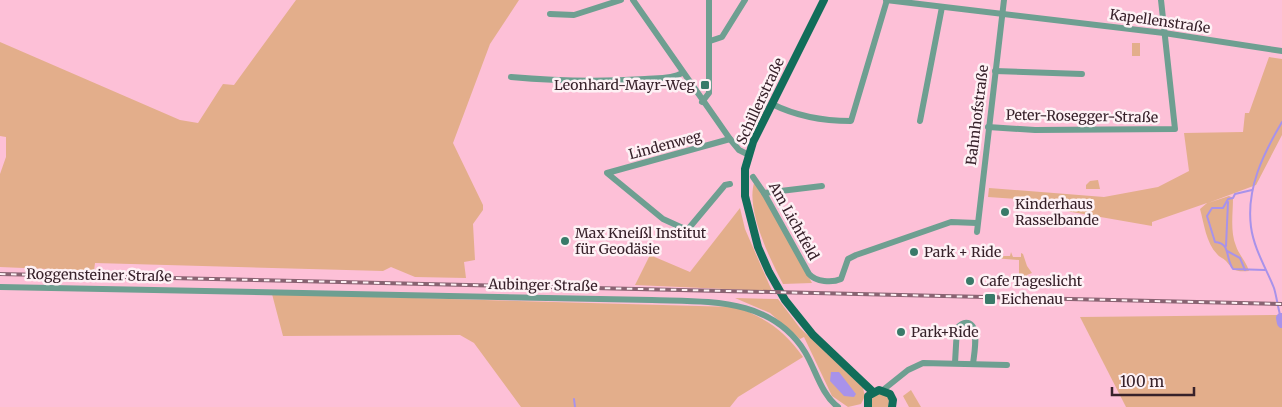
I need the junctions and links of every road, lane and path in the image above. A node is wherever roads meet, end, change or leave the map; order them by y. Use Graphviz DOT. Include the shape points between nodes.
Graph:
graph roads {
  1 [pos="621,0"];
  2 [pos="632,0"];
  3 [pos="709,0"];
  4 [pos="745,0"];
  5 [pos="824,0"];
  6 [pos="887,0"];
  7 [pos="1004,0"];
  8 [pos="1161,0"];
  9 [pos="942,7"];
  10 [pos="1002,13"];
  11 [pos="550,14"];
  12 [pos="1164,33"];
  13 [pos="710,41"];
  14 [pos="1282,51"];
  15 [pos="995,71"];
  16 [pos="682,73"];
  17 [pos="1082,74"];
  18 [pos="511,77"];
  19 [pos="702,102"];
  20 [pos="772,104"];
  21 [pos="920,122"];
  22 [pos="988,127"];
  23 [pos="730,139"];
  24 [pos="749,155"];
  25 [pos="753,177"];
  26 [pos="730,184"];
  27 [pos="822,186"];
  28 [pos="764,193"];
  29 [pos="977,223"];
  30 [pos="977,232"];
  31 [pos="0,287"];
  32 [pos="198,289"];
  33 [pos="955,363"];
  34 [pos="973,364"];
  35 [pos="1007,365"];
  36 [pos="901,377"];
  37 [pos="883,390"];
  38 [pos="873,392"];
  39 [pos="892,396"];
  40 [pos="866,406"];
  41 [pos="838,407"];
  42 [pos="892,407"];
  1 -- 11 [label="street" via="574,14"];
  2 -- 16 [label="street"];
  3 -- 13 [label="street"];
  4 -- 13 [label="street" via="722,37"];
  5 -- 20 [label="main road, Schillerstraße"];
  6 -- 9 [label="street, Kapellenstraße"];
  6 -- 20 [label="street" via="851,121 814,117"];
  7 -- 10 [label="street, Bahnhofstraße"];
  8 -- 12 [label="street"];
  9 -- 10 [label="street, Kapellenstraße"];
  9 -- 21 [label="street"];
  10 -- 12 [label="street, Kapellenstraße"];
  10 -- 15 [label="street, Bahnhofstraße"];
  12 -- 14 [label="street, Kapellenstraße"];
  12 -- 22 [label="street, Peter-Rosegger-Straße" via="1175,129"];
  13 -- 19 [label="street" via="710,93"];
  15 -- 17 [label="street"];
  15 -- 22 [label="street, Bahnhofstraße"];
  16 -- 18 [label="street" via="660,78 596,82"];
  16 -- 19 [label="street"];
  19 -- 23 [label="street"];
  20 -- 24 [label="main road, Schillerstraße"];
  22 -- 29 [label="street, Bahnhofstraße"];
  23 -- 24 [label="street" via="739,150"];
  23 -- 26 [label="street, Lindenweg" via="607,174 663,219 685,229"];
  24 -- 38 [label="main road, Schillerstraße" via="744,176 745,196 758,248 769,272 792,311"];
  25 -- 28 [label="street, Am Lichtfeld"];
  27 -- 28 [label="street"];
  28 -- 29 [label="street, Am Lichtfeld" via="813,278 836,281 841,279 848,259 856,255 951,222"];
  29 -- 30 [label="street, Bahnhofstraße"];
  31 -- 32 [label="street, Roggensteiner Straße"];
  32 -- 41 [label="street, Aubinger Straße" via="732,304 762,314 786,329 802,348 826,394"];
  33 -- 34 [label="street"];
  33 -- 34 [label="street" via="957,331 964,323 972,326 975,332"];
  33 -- 36 [label="street" via="918,365"];
  34 -- 35 [label="street"];
  36 -- 37 [label="street"];
  36 -- 39 [label="street"];
  37 -- 38 [label="main road"];
  37 -- 39 [label="main road"];
  38 -- 40 [label="main road"];
  39 -- 42 [label="main road"];
}
